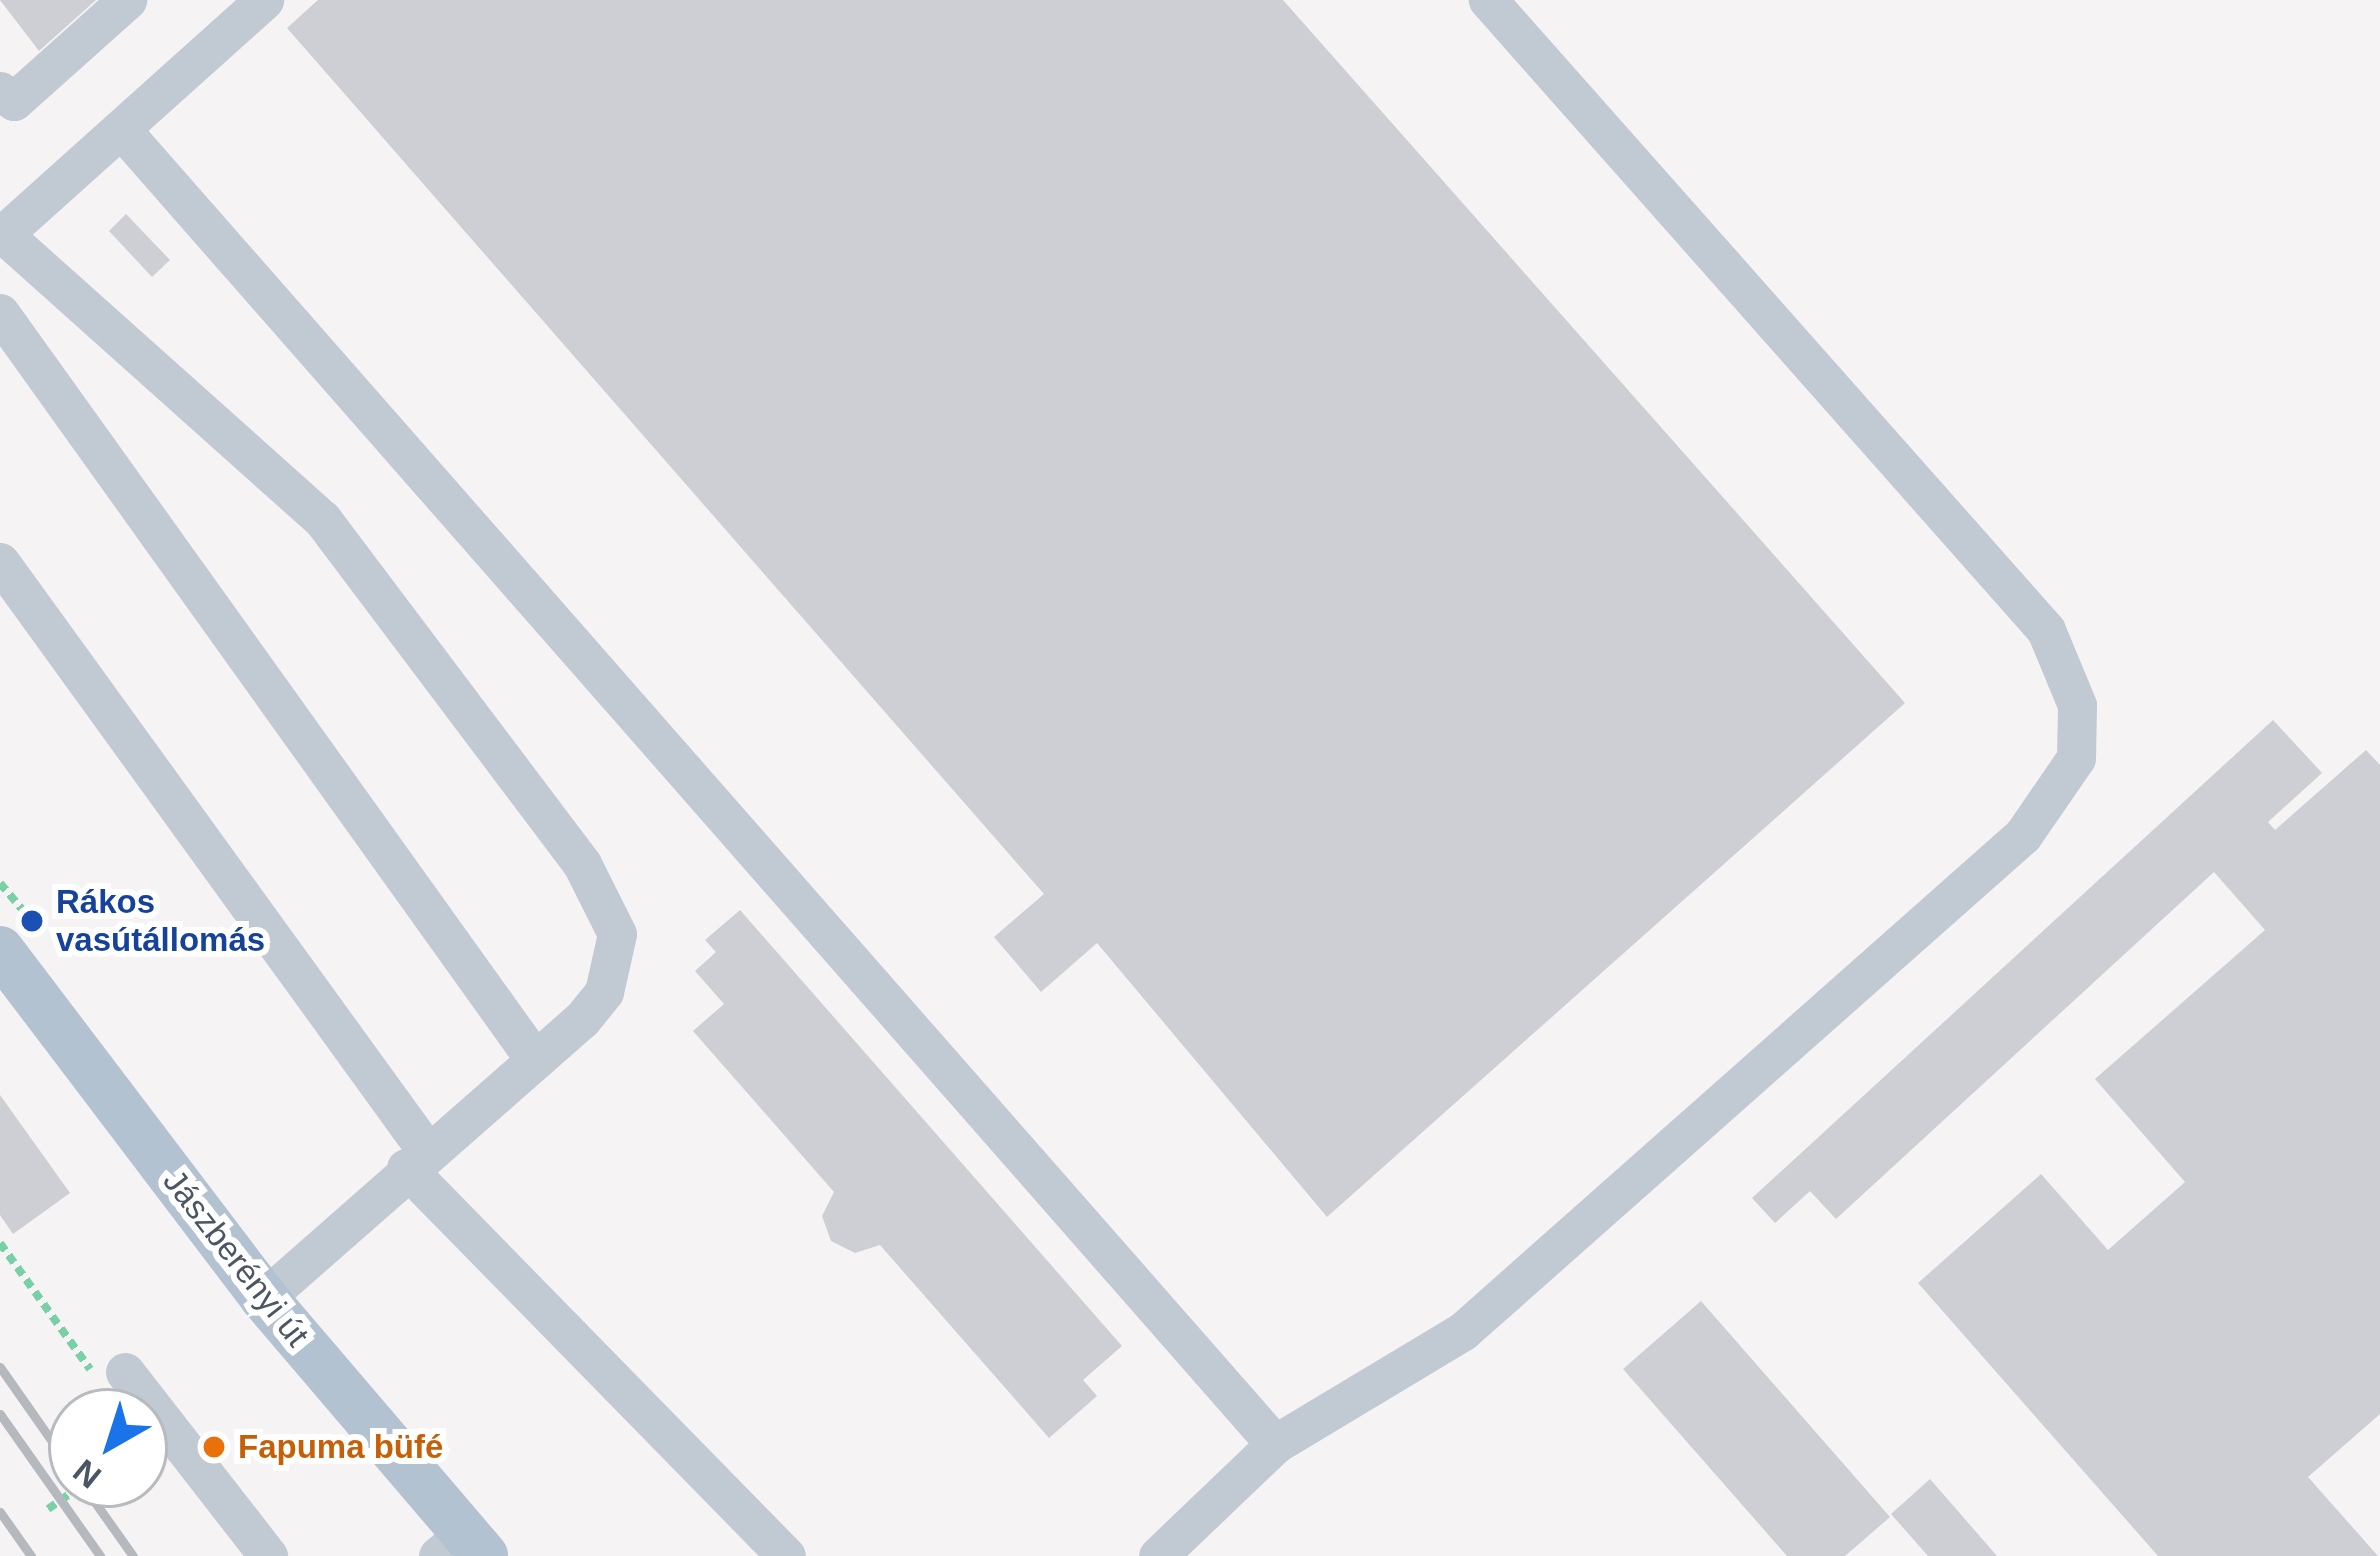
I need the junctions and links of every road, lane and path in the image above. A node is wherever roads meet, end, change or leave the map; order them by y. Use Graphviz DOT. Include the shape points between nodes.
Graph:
graph roads {
  1 [pos="127,0"];
  2 [pos="264,0"];
  3 [pos="1488,0"];
  4 [pos="0,91"];
  5 [pos="121,129"];
  6 [pos="1,236"];
  7 [pos="0,313"];
  8 [pos="0,562"];
  9 [pos="0,950"];
  10 [pos="535,1060"];
  11 [pos="416,1159"];
  12 [pos="0,1244"];
  13 [pos="264,1298"];
  14 [pos="125,1372"];
  15 [pos="1275,1444"];
  16 [pos="462,1549"];
  17 [pos="268,1556"];
  18 [pos="786,1556"];
  19 [pos="1159,1556"];
  1 -- 4 [label="lane" via="14,101"];
  2 -- 5 [label="lane"];
  3 -- 15 [label="lane" via="2046,630 2077,705 2076,758 2023,835 1463,1331"];
  5 -- 6 [label="lane"];
  5 -- 15 [label="lane"];
  6 -- 10 [label="lane" via="296,490 582,864 616,934 615,961 582,1019"];
  7 -- 10 [label="lane"];
  8 -- 11 [label="lane"];
  9 -- 13 [label="main road, Jászberényi út"];
  10 -- 11 [label="lane"];
  11 -- 13 [label="lane"];
  11 -- 18 [label="lane"];
  12 -- 14 [label="path" via="101,1385"];
  13 -- 16 [label="main road, Jászberényi út"];
  14 -- 17 [label="lane"];
  15 -- 19 [label="lane"];
}
